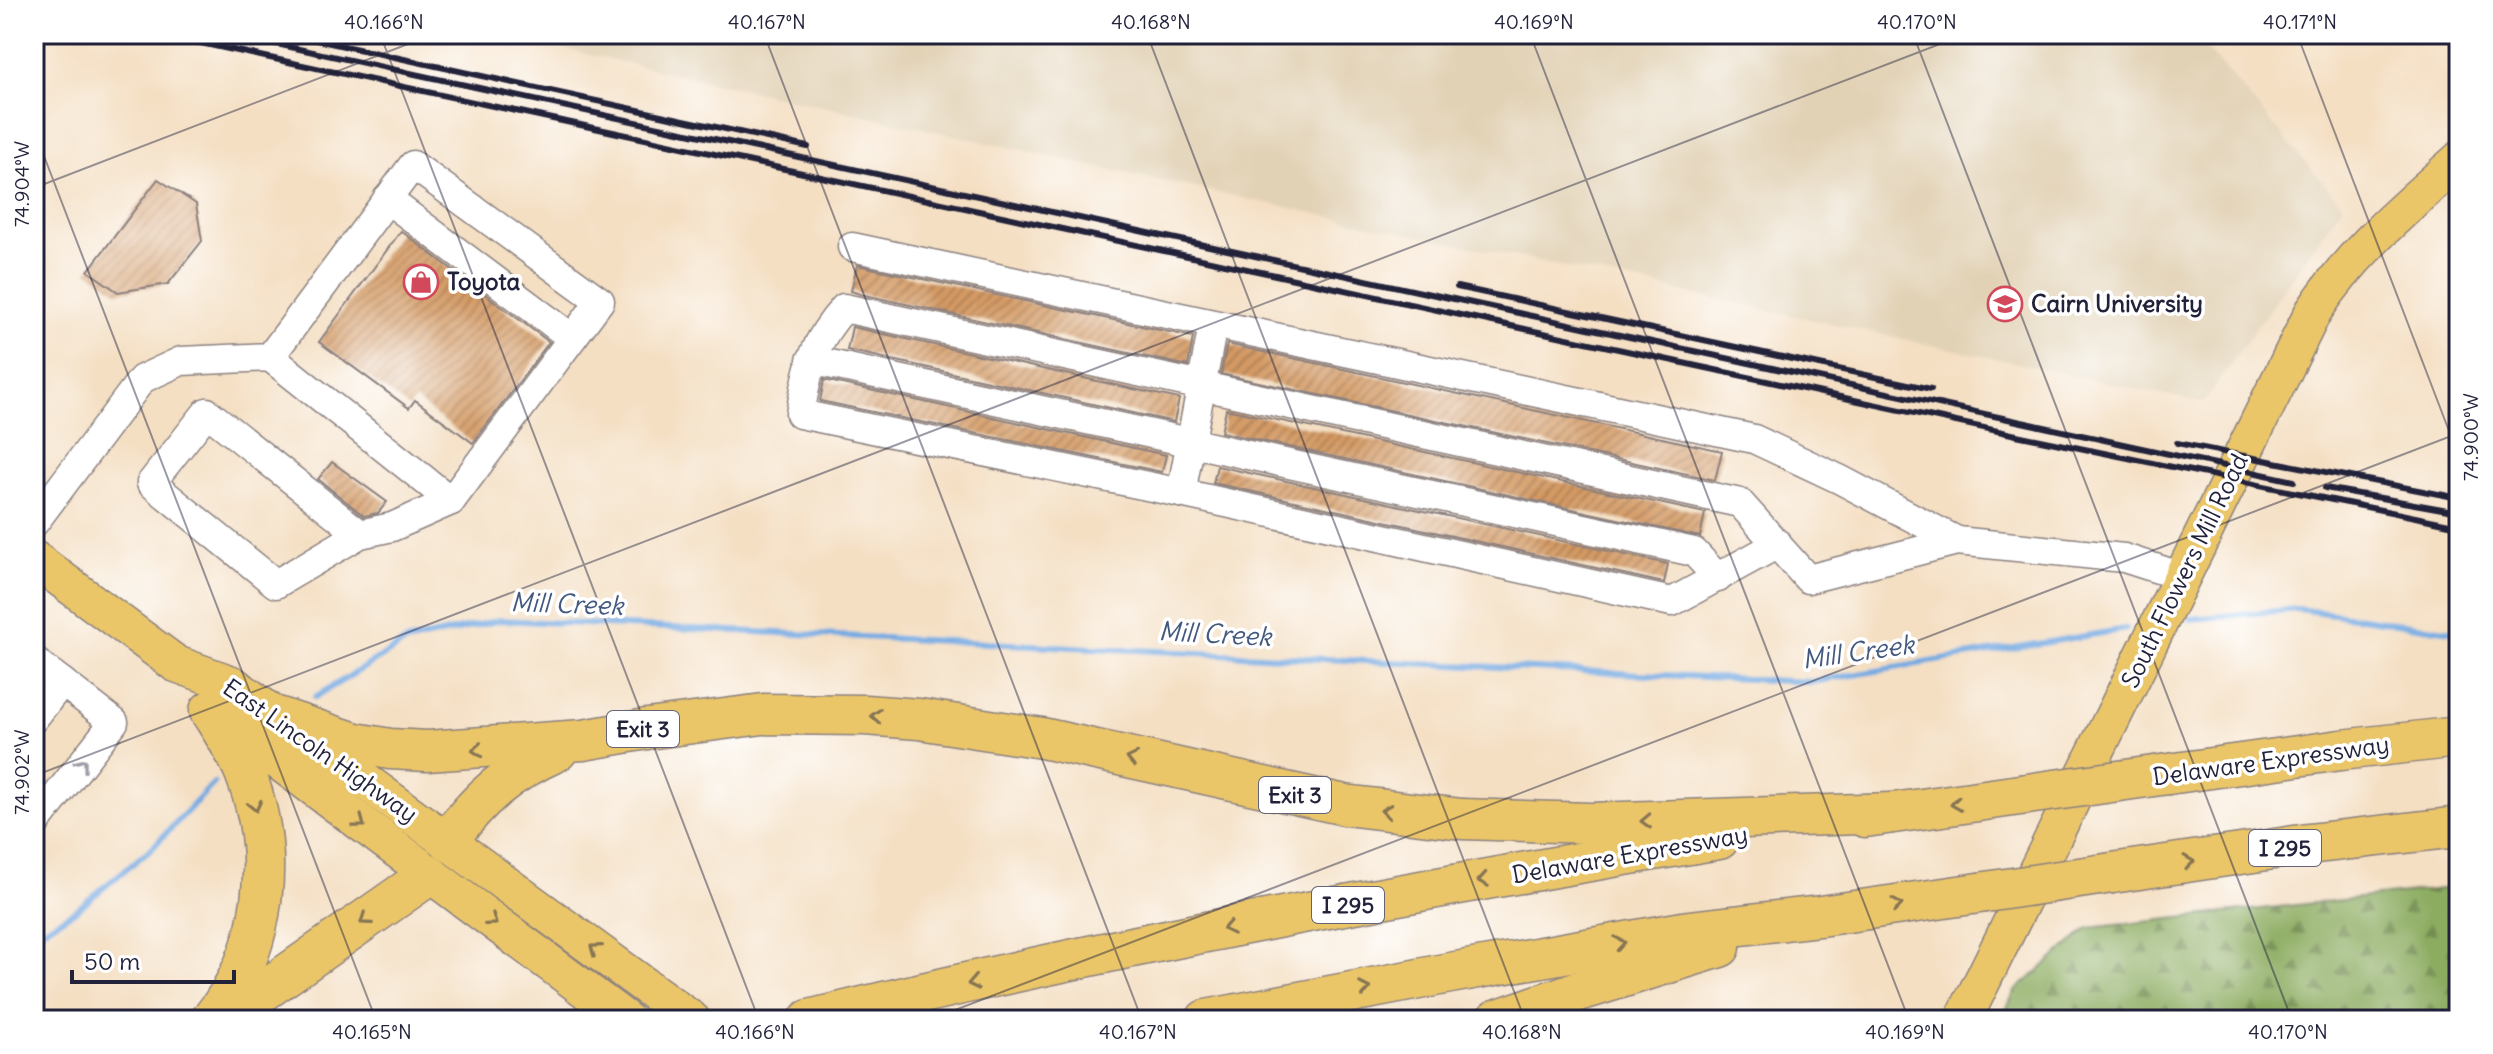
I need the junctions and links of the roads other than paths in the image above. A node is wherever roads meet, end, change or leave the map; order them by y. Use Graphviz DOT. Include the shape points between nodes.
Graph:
graph roads {
  1 [pos="2459,160"];
  2 [pos="387,199"];
  3 [pos="852,247"];
  4 [pos="1213,325"];
  5 [pos="572,338"];
  6 [pos="270,357"];
  7 [pos="811,360"];
  8 [pos="1200,388"];
  9 [pos="1190,442"];
  10 [pos="1181,493"];
  11 [pos="451,501"];
  12 [pos="34,523"];
  13 [pos="360,534"];
  14 [pos="1957,541"];
  15 [pos="1778,544"];
  16 [pos="34,559"];
  17 [pos="2183,577"];
  18 [pos="1718,578"];
  19 [pos="34,661"];
  20 [pos="176,664"];
  21 [pos="62,682"];
  22 [pos="210,711"];
  23 [pos="277,717"];
  24 [pos="34,718"];
  25 [pos="2459,737"];
  26 [pos="583,740"];
  27 [pos="1892,813"];
  28 [pos="34,825"];
  29 [pos="2459,827"];
  30 [pos="448,840"];
  31 [pos="429,875"];
  32 [pos="1820,916"];
  33 [pos="617,1014"];
  34 [pos="211,1020"];
  35 [pos="222,1020"];
  36 [pos="692,1020"];
  37 [pos="809,1020"];
  38 [pos="1206,1020"];
  39 [pos="1496,1020"];
  40 [pos="1963,1020"];
  1 -- 17 [label="main road, South Flowers Mill Road" via="2361,250 2328,288 2297,340"];
  2 -- 5 [label="lane"];
  2 -- 5 [label="lane" via="413,165 600,301"];
  2 -- 6 [label="lane"];
  3 -- 4 [label="lane"];
  4 -- 8 [label="lane"];
  4 -- 14 [label="lane" via="1754,439"];
  5 -- 11 [label="lane"];
  6 -- 11 [label="lane"];
  6 -- 12 [label="lane" via="181,361 142,379"];
  7 -- 8 [label="lane" via="826,327 844,308"];
  7 -- 9 [label="lane"];
  7 -- 10 [label="lane" via="800,414"];
  8 -- 9 [label="lane"];
  8 -- 15 [label="lane" via="1740,503"];
  9 -- 10 [label="lane"];
  9 -- 18 [label="lane" via="1694,552"];
  10 -- 18 [label="lane" via="1672,602"];
  11 -- 13 [label="lane" via="392,527"];
  13 -- 13 [label="lane" via="276,584 151,483 207,412"];
  14 -- 15 [label="lane" via="1808,579"];
  14 -- 17 [label="lane" via="2124,558"];
  15 -- 18 [label="lane"];
  16 -- 20 [label="main road"];
  17 -- 40 [label="main road, South Flowers Mill Road"];
  19 -- 21 [label="lane"];
  20 -- 22 [label="main road, East Lincoln Highway"];
  20 -- 23 [label="main road, East Lincoln Highway" via="232,684"];
  21 -- 24 [label="lane"];
  28 -- 21 [label="lane, one-way" via="114,722"];
  22 -- 31 [label="main road, East Lincoln Highway, one-way"];
  22 -- 34 [label="highway, one-way" via="252,792 264,872 249,956"];
  26 -- 23 [label="highway, one-way" via="462,751 390,749"];
  23 -- 30 [label="main road, East Lincoln Highway"];
  25 -- 27 [label="highway, Delaware Expressway / I 295, one-way, bridge"];
  27 -- 26 [label="highway, Exit 3, one-way" via="1591,823 1462,819 1345,805 1028,736 865,715 763,714"];
  26 -- 30 [label="highway" via="507,776"];
  27 -- 37 [label="highway, Delaware Expressway / I 295, one-way" via="1670,847 1228,928"];
  32 -- 29 [label="highway, I 295, one-way, bridge"];
  30 -- 31 [label="main road"];
  36 -- 30 [label="main road, East Lincoln Highway, one-way"];
  31 -- 33 [label="main road, East Lincoln Highway, one-way"];
  31 -- 35 [label="highway, one-way"];
  38 -- 32 [label="highway, I 295, one-way" via="1689,931"];
  32 -- 39 [label="highway"];
}
